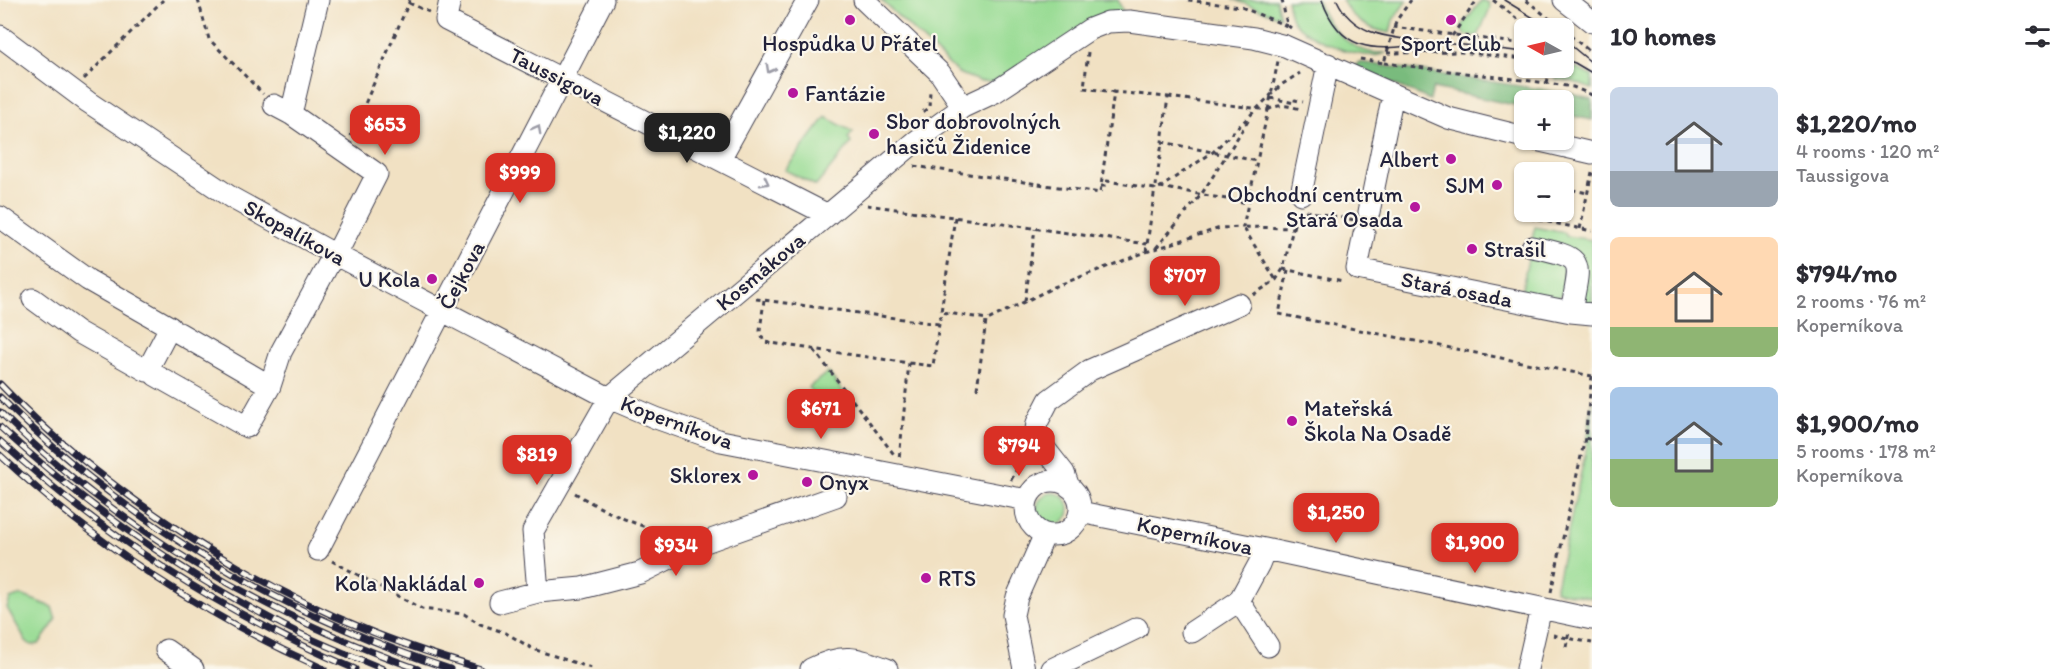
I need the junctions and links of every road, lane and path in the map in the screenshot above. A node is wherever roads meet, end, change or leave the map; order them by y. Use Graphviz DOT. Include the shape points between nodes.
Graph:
graph roads {
  1 [pos="163,0"];
  2 [pos="198,0"];
  3 [pos="318,0"];
  4 [pos="603,0"];
  5 [pos="808,0"];
  6 [pos="864,0"];
  7 [pos="1188,0"];
  8 [pos="1282,0"];
  9 [pos="1411,0"];
  10 [pos="1477,0"];
  11 [pos="1492,0"];
  12 [pos="1526,0"];
  13 [pos="1564,0"];
  14 [pos="410,1"];
  15 [pos="448,10"];
  16 [pos="1516,18"];
  17 [pos="1548,18"];
  18 [pos="1592,22"];
  19 [pos="1394,27"];
  20 [pos="1289,34"];
  21 [pos="0,36"];
  22 [pos="1452,36"];
  23 [pos="1574,39"];
  24 [pos="1514,43"];
  25 [pos="1088,52"];
  26 [pos="1387,53"];
  27 [pos="1592,53"];
  28 [pos="1354,57"];
  29 [pos="1514,58"];
  30 [pos="1384,63"];
  31 [pos="1318,67"];
  32 [pos="1548,78"];
  33 [pos="563,80"];
  34 [pos="1547,83"];
  35 [pos="930,85"];
  36 [pos="73,91"];
  37 [pos="1114,92"];
  38 [pos="1393,94"];
  39 [pos="1592,95"];
  40 [pos="1168,97"];
  41 [pos="1271,97"];
  42 [pos="963,107"];
  43 [pos="1310,108"];
  44 [pos="1256,109"];
  45 [pos="283,110"];
  46 [pos="1268,110"];
  47 [pos="1252,114"];
  48 [pos="920,115"];
  49 [pos="1514,134"];
  50 [pos="1162,142"];
  51 [pos="347,145"];
  52 [pos="1574,149"];
  53 [pos="1213,152"];
  54 [pos="1592,153"];
  55 [pos="1227,155"];
  56 [pos="720,159"];
  57 [pos="1257,160"];
  58 [pos="911,166"];
  59 [pos="1592,172"];
  60 [pos="1101,186"];
  61 [pos="1161,187"];
  62 [pos="1155,188"];
  63 [pos="1574,190"];
  64 [pos="1588,193"];
  65 [pos="1201,195"];
  66 [pos="1300,201"];
  67 [pos="1248,203"];
  68 [pos="867,205"];
  69 [pos="1369,212"];
  70 [pos="828,215"];
  71 [pos="0,217"];
  72 [pos="955,217"];
  73 [pos="1548,222"];
  74 [pos="1243,227"];
  75 [pos="1388,227"];
  76 [pos="1035,229"];
  77 [pos="1580,229"];
  78 [pos="1592,231"];
  79 [pos="1364,234"];
  80 [pos="1147,244"];
  81 [pos="1532,247"];
  82 [pos="1155,249"];
  83 [pos="1146,252"];
  84 [pos="336,255"];
  85 [pos="1286,269"];
  86 [pos="1295,271"];
  87 [pos="1276,280"];
  88 [pos="33,299"];
  89 [pos="756,299"];
  90 [pos="764,300"];
  91 [pos="1025,302"];
  92 [pos="1239,304"];
  93 [pos="442,311"];
  94 [pos="941,312"];
  95 [pos="1571,312"];
  96 [pos="1592,314"];
  97 [pos="990,319"];
  98 [pos="939,324"];
  99 [pos="179,333"];
  100 [pos="813,349"];
  101 [pos="909,363"];
  102 [pos="155,375"];
  103 [pos="1592,376"];
  104 [pos="270,386"];
  105 [pos="977,389"];
  106 [pos="609,398"];
  107 [pos="1585,438"];
  108 [pos="1592,440"];
  109 [pos="1029,446"];
  110 [pos="1052,458"];
  111 [pos="1011,480"];
  112 [pos="1043,483"];
  113 [pos="561,484"];
  114 [pos="1070,487"];
  115 [pos="836,496"];
  116 [pos="1027,500"];
  117 [pos="1080,512"];
  118 [pos="689,534"];
  119 [pos="1045,534"];
  120 [pos="1264,549"];
  121 [pos="318,550"];
  122 [pos="538,592"];
  123 [pos="1239,601"];
  124 [pos="1546,601"];
  125 [pos="500,602"];
  126 [pos="1592,619"];
  127 [pos="1137,628"];
  128 [pos="1570,629"];
  129 [pos="1192,632"];
  130 [pos="1536,632"];
  131 [pos="1568,638"];
  132 [pos="1592,644"];
  133 [pos="1268,646"];
  134 [pos="1566,646"];
  135 [pos="166,650"];
  136 [pos="193,669"];
  137 [pos="594,669"];
  138 [pos="811,669"];
  139 [pos="887,669"];
  140 [pos="1024,669"];
  141 [pos="1053,669"];
  142 [pos="1527,669"];
  1 -- 36 [label="path"];
  2 -- 45 [label="path" via="208,39"];
  3 -- 45 [label="street"];
  4 -- 33 [label="street, Čejkova"];
  5 -- 56 [label="street, one-way"];
  6 -- 42 [label="street" via="940,73"];
  7 -- 20 [label="path" via="1241,7"];
  8 -- 20 [label="path"];
  9 -- 19 [label="path"];
  10 -- 22 [label="path"];
  11 -- 16 [label="path"];
  12 -- 17 [label="path"];
  13 -- 18 [label="street"];
  14 -- 15 [label="path"];
  14 -- 51 [label="path"];
  15 -- 33 [label="street, Taussigova"];
  19 -- 22 [label="path"];
  19 -- 26 [label="path"];
  20 -- 31 [label="street"];
  20 -- 41 [label="path" via="1278,60"];
  20 -- 42 [label="street, Kosmákova" via="1254,38 1129,21 1108,22 1090,29 996,92"];
  21 -- 36 [label="street, Skopalíkova"];
  22 -- 24 [label="path"];
  23 -- 27 [label="path"];
  25 -- 37 [label="path" via="1084,88"];
  26 -- 29 [label="path" via="1461,52"];
  26 -- 30 [label="path"];
  28 -- 30 [label="path"];
  30 -- 34 [label="path"];
  31 -- 38 [label="street"];
  31 -- 41 [label="path" via="1288,80"];
  31 -- 43 [label="street"];
  32 -- 34 [label="path"];
  33 -- 56 [label="street, Taussigova"];
  93 -- 33 [label="street, Čejkova, one-way"];
  34 -- 39 [label="path"];
  35 -- 48 [label="path" via="929,107"];
  36 -- 84 [label="street, Skopalíkova" via="232,198"];
  37 -- 40 [label="path"];
  37 -- 60 [label="path"];
  38 -- 49 [label="street" via="1448,118"];
  38 -- 69 [label="street"];
  40 -- 44 [label="path"];
  40 -- 50 [label="path"];
  41 -- 43 [label="path" via="1295,100"];
  41 -- 44 [label="path"];
  41 -- 46 [label="path"];
  42 -- 70 [label="street, Kosmákova"];
  43 -- 46 [label="path" via="1283,105"];
  43 -- 66 [label="street"];
  44 -- 46 [label="path"];
  44 -- 47 [label="path"];
  45 -- 84 [label="street" via="377,174"];
  46 -- 57 [label="path"];
  47 -- 53 [label="path"];
  47 -- 55 [label="path"];
  50 -- 53 [label="path"];
  50 -- 62 [label="path"];
  52 -- 54 [label="street"];
  53 -- 55 [label="path"];
  53 -- 61 [label="path"];
  55 -- 57 [label="path"];
  55 -- 65 [label="path"];
  56 -- 70 [label="street, Taussigova, one-way"];
  57 -- 67 [label="path"];
  58 -- 60 [label="path" via="1100,192"];
  59 -- 64 [label="path"];
  60 -- 62 [label="path" via="1106,186 1107,181"];
  61 -- 62 [label="path"];
  61 -- 65 [label="path"];
  62 -- 80 [label="path"];
  63 -- 64 [label="path"];
  64 -- 77 [label="path"];
  65 -- 67 [label="path"];
  65 -- 82 [label="path"];
  66 -- 75 [label="path, bridge" via="1333,216"];
  67 -- 74 [label="path"];
  68 -- 72 [label="path"];
  70 -- 106 [label="street, Kosmákova"];
  71 -- 88 [label="street" via="88,280 170,327 147,371 78,332"];
  72 -- 76 [label="path"];
  72 -- 94 [label="path"];
  73 -- 77 [label="path"];
  74 -- 82 [label="path" via="1220,228"];
  74 -- 85 [label="path" via="1293,228"];
  74 -- 87 [label="path"];
  76 -- 80 [label="path"];
  76 -- 91 [label="path"];
  77 -- 78 [label="path"];
  79 -- 95 [label="street, Stará osada" via="1357,269"];
  80 -- 83 [label="path"];
  81 -- 95 [label="street" via="1563,253 1577,264"];
  82 -- 83 [label="path"];
  83 -- 91 [label="path"];
  84 -- 93 [label="street, Skopalíkova"];
  84 -- 104 [label="street" via="280,352"];
  85 -- 86 [label="path"];
  85 -- 87 [label="path"];
  85 -- 103 [label="path" via="1279,314"];
  87 -- 92 [label="path"];
  89 -- 90 [label="path"];
  90 -- 98 [label="path"];
  90 -- 100 [label="path" via="760,331 765,342"];
  91 -- 97 [label="path"];
  92 -- 110 [label="street" via="1090,370 1049,400 1035,436"];
  93 -- 106 [label="street, Skopalíkova"];
  93 -- 121 [label="street, Čejkova"];
  94 -- 97 [label="path"];
  94 -- 98 [label="path"];
  95 -- 96 [label="street, Stará osada"];
  97 -- 105 [label="path" via="986,321"];
  98 -- 101 [label="path" via="933,366"];
  99 -- 104 [label="street"];
  100 -- 101 [label="path"];
  100 -- 101 [label="path" via="899,461"];
  102 -- 104 [label="street" via="247,427"];
  103 -- 107 [label="path"];
  106 -- 113 [label="street, Kosmákova"];
  106 -- 116 [label="street, Koperníkova" via="721,441"];
  107 -- 108 [label="path"];
  107 -- 124 [label="path"];
  109 -- 111 [label="path"];
  110 -- 112 [label="street" via="1051,472"];
  110 -- 114 [label="street"];
  112 -- 114 [label="street" via="1053,481"];
  112 -- 116 [label="street"];
  113 -- 118 [label="path" via="592,504 629,520 669,533"];
  113 -- 122 [label="street, Kosmákova" via="533,531"];
  114 -- 117 [label="street" via="1080,502"];
  115 -- 122 [label="street" via="694,546 640,573 582,588"];
  116 -- 119 [label="street" via="1031,525"];
  117 -- 119 [label="street" via="1077,521 1063,534"];
  117 -- 120 [label="street, Koperníkova"];
  119 -- 140 [label="street" via="1017,597 1014,615"];
  120 -- 123 [label="street"];
  120 -- 124 [label="street, Koperníkova"];
  121 -- 137 [label="path" via="324,557 422,609 464,614 533,649"];
  122 -- 125 [label="street"];
  123 -- 129 [label="street"];
  123 -- 133 [label="street"];
  124 -- 126 [label="street, Koperníkova"];
  124 -- 130 [label="street"];
  127 -- 141 [label="street"];
  128 -- 131 [label="path"];
  130 -- 131 [label="path"];
  130 -- 142 [label="street"];
  131 -- 132 [label="path"];
  131 -- 134 [label="path"];
  135 -- 136 [label="street"];
  138 -- 139 [label="street" via="830,659 858,659"];
}
